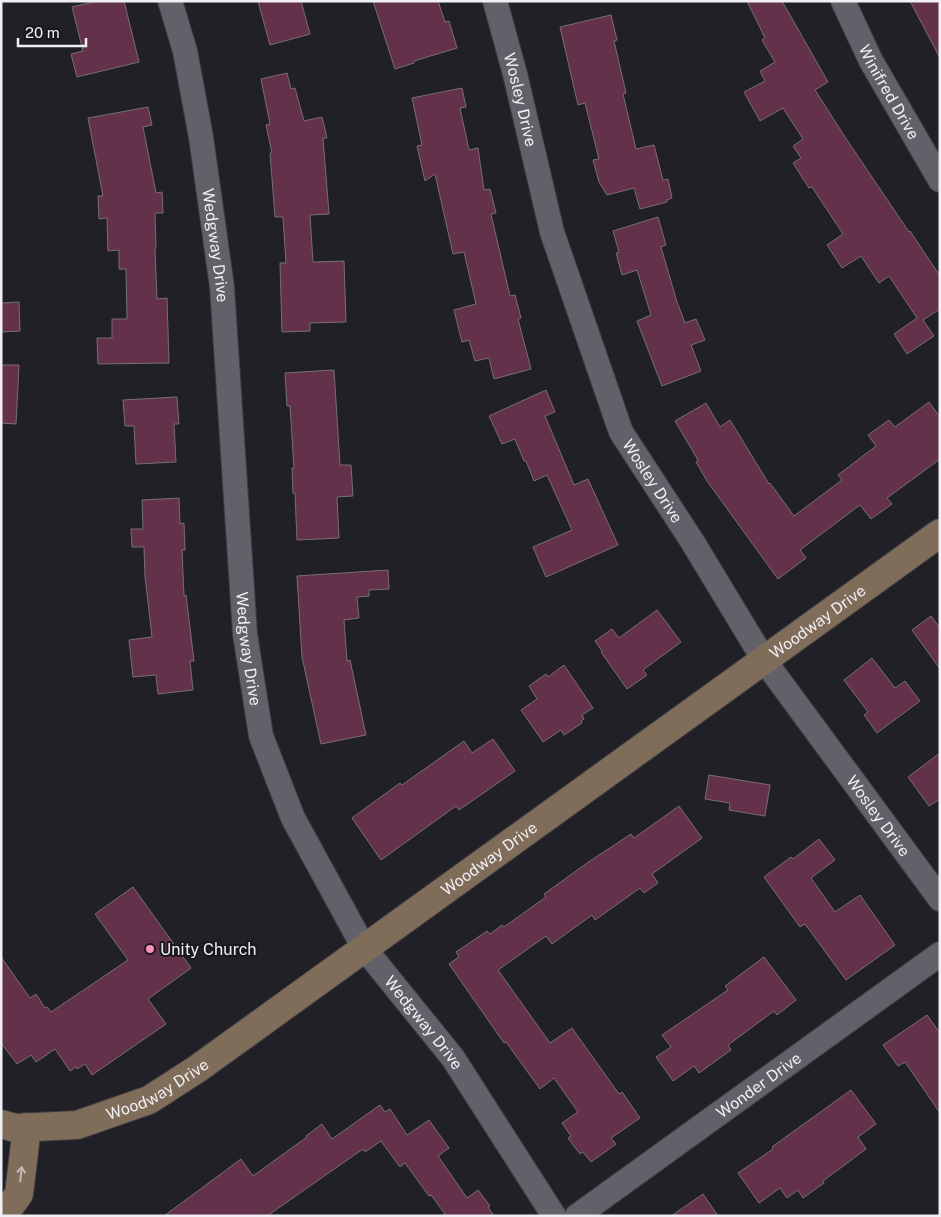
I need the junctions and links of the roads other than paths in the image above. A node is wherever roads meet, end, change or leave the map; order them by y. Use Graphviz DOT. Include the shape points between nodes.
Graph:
graph roads {
  1 [pos="170,1"];
  2 [pos="495,1"];
  3 [pos="842,1"];
  4 [pos="940,180"];
  5 [pos="940,533"];
  6 [pos="764,660"];
  7 [pos="940,899"];
  8 [pos="364,948"];
  9 [pos="940,954"];
  10 [pos="14,1126"];
  11 [pos="2,1215"];
  12 [pos="554,1216"];
  13 [pos="577,1216"];
  1 -- 8 [label="street, Wedgway Drive" via="185,51 201,137 222,287 245,634 261,736 293,818"];
  2 -- 6 [label="street, Wosley Drive" via="552,232 621,432"];
  3 -- 4 [label="street, Winifred Drive" via="871,61"];
  5 -- 6 [label="street, Woodway Drive"];
  6 -- 7 [label="street, Wosley Drive"];
  6 -- 8 [label="street, Woodway Drive"];
  8 -- 10 [label="street, Woodway Drive" via="149,1100 77,1125"];
  8 -- 12 [label="street, Wedgway Drive" via="453,1058"];
  9 -- 13 [label="street, Wonder Drive"];
  11 -- 10 [label="street, one-way" via="19,1194"];
}
